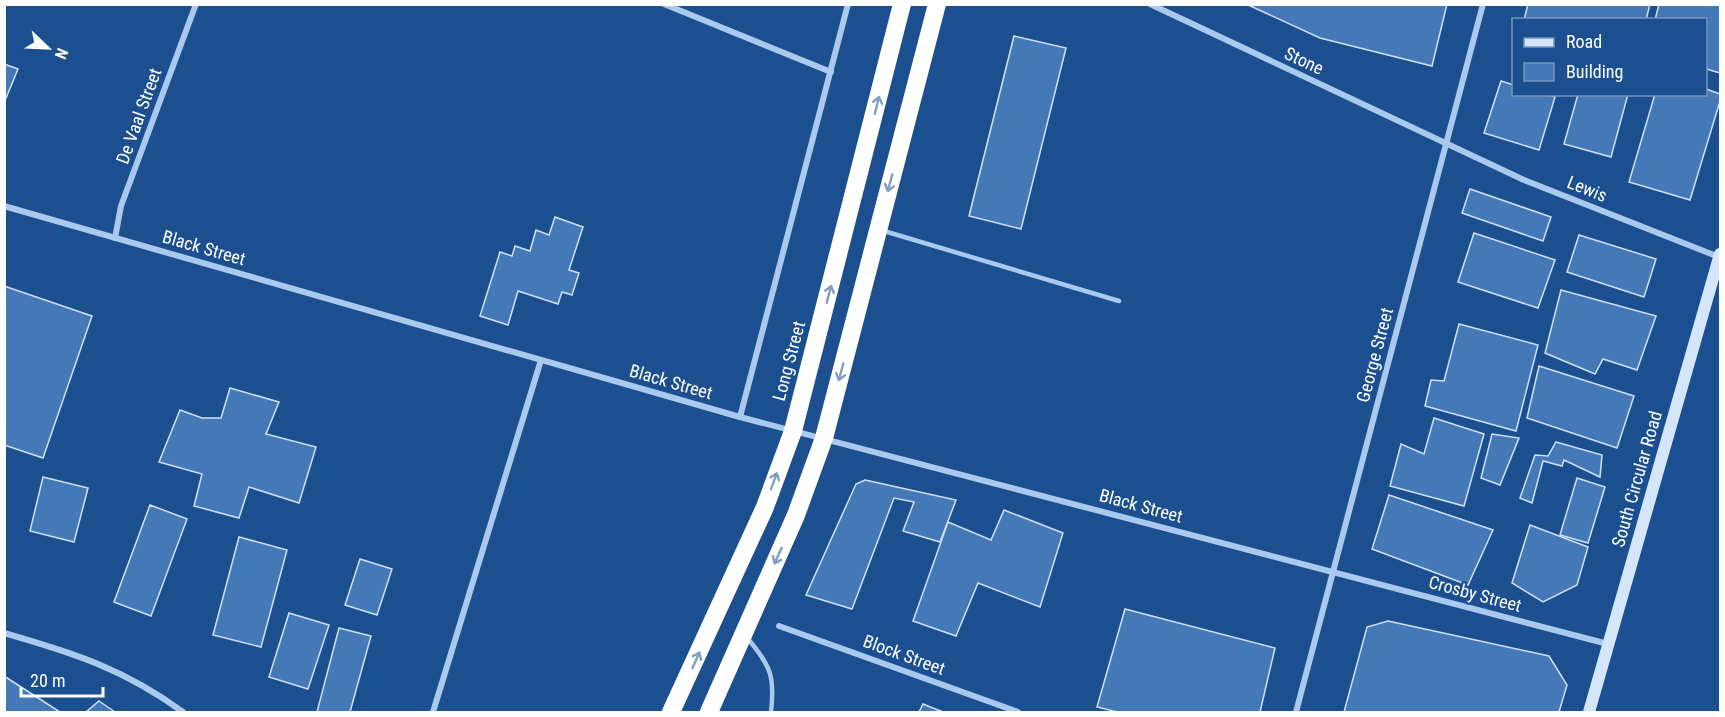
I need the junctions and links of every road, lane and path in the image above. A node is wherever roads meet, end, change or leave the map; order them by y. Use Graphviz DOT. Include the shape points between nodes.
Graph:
graph roads {
  1 [pos="196,4"];
  2 [pos="664,4"];
  3 [pos="848,4"];
  4 [pos="902,4"];
  5 [pos="937,4"];
  6 [pos="1150,4"];
  7 [pos="1483,4"];
  8 [pos="831,72"];
  9 [pos="1445,145"];
  10 [pos="4,206"];
  11 [pos="878,229"];
  12 [pos="115,238"];
  13 [pos="1720,256"];
  14 [pos="1119,301"];
  15 [pos="541,360"];
  16 [pos="740,417"];
  17 [pos="793,431"];
  18 [pos="824,438"];
  19 [pos="1334,573"];
  20 [pos="779,626"];
  21 [pos="4,633"];
  22 [pos="744,634"];
  23 [pos="1608,644"];
  24 [pos="183,712"];
  25 [pos="433,712"];
  26 [pos="671,712"];
  27 [pos="709,712"];
  28 [pos="771,712"];
  29 [pos="1018,712"];
  30 [pos="1296,712"];
  31 [pos="1589,712"];
  1 -- 12 [label="street, De Vaal Street" via="121,206"];
  2 -- 8 [label="street"];
  3 -- 8 [label="street, Long Street"];
  17 -- 4 [label="highway, Long Street, one-way"];
  5 -- 11 [label="highway, one-way"];
  6 -- 9 [label="street, Stone"];
  7 -- 9 [label="street, George Street"];
  8 -- 16 [label="street, Long Street"];
  9 -- 13 [label="street, Lewis"];
  9 -- 19 [label="street, George Street"];
  10 -- 12 [label="street, Black Street"];
  11 -- 14 [label="lane"];
  11 -- 18 [label="highway, one-way"];
  12 -- 15 [label="street, Black Street"];
  13 -- 23 [label="street, South Circular Road"];
  15 -- 16 [label="street, Black Street"];
  15 -- 25 [label="street"];
  16 -- 17 [label="street, Black Street"];
  17 -- 18 [label="street, Black Street"];
  26 -- 17 [label="highway, Long Street, one-way" via="765,507"];
  18 -- 19 [label="street, Black Street"];
  18 -- 22 [label="highway, one-way"];
  19 -- 23 [label="street, Crosby Street"];
  19 -- 30 [label="street, George Street"];
  20 -- 29 [label="street, Block Street"];
  21 -- 24 [label="street" via="78,654 123,673"];
  22 -- 27 [label="highway"];
  22 -- 28 [label="lane" via="770,668 774,685"];
  23 -- 31 [label="street, South Circular Road"];
}
